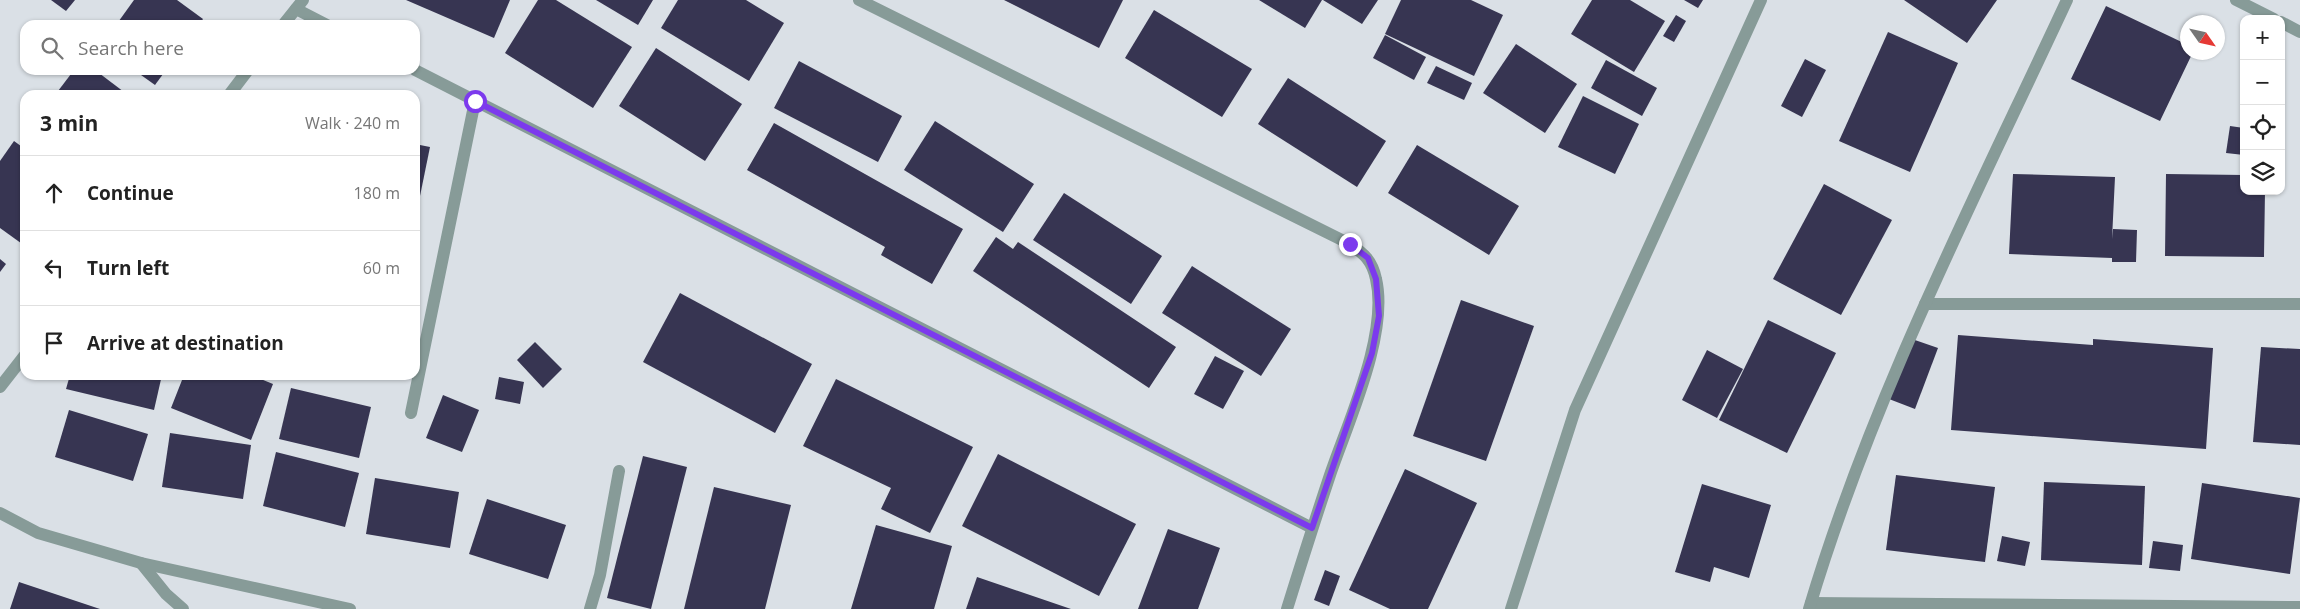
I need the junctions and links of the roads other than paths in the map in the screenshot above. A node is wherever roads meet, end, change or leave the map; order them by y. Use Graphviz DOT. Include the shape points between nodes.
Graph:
graph roads {
  1 [pos="859,0"];
  2 [pos="1761,0"];
  3 [pos="2067,0"];
  4 [pos="2236,0"];
  5 [pos="299,5"];
  6 [pos="2266,15"];
  7 [pos="288,20"];
  8 [pos="320,20"];
  9 [pos="2285,24"];
  10 [pos="2300,32"];
  11 [pos="420,73"];
  12 [pos="244,75"];
  13 [pos="233,90"];
  14 [pos="475,101"];
  15 [pos="1925,304"];
  16 [pos="2300,304"];
  17 [pos="20,361"];
  18 [pos="420,368"];
  19 [pos="418,380"];
  20 [pos="0,387"];
  21 [pos="411,412"];
  22 [pos="620,471"];
  23 [pos="0,513"];
  24 [pos="1312,528"];
  25 [pos="141,563"];
  26 [pos="1810,606"];
  27 [pos="2300,607"];
  28 [pos="183,609"];
  29 [pos="350,609"];
  30 [pos="590,609"];
  31 [pos="1287,609"];
  32 [pos="1511,609"];
  1 -- 24 [label="street" via="1341,239 1368,258 1376,279 1379,316 1372,353"];
  2 -- 32 [label="street" via="1575,410"];
  3 -- 15 [label="street"];
  4 -- 6 [label="street"];
  5 -- 7 [label="street"];
  5 -- 8 [label="street"];
  9 -- 10 [label="street"];
  11 -- 14 [label="street"];
  12 -- 13 [label="street"];
  14 -- 18 [label="street"];
  14 -- 24 [label="street"];
  15 -- 16 [label="street"];
  15 -- 26 [label="street" via="1863,449"];
  17 -- 20 [label="street"];
  19 -- 21 [label="street"];
  22 -- 30 [label="street" via="600,575"];
  23 -- 25 [label="street" via="38,533"];
  24 -- 31 [label="street"];
  25 -- 28 [label="street"];
  25 -- 29 [label="street"];
  26 -- 27 [label="street"];
}
